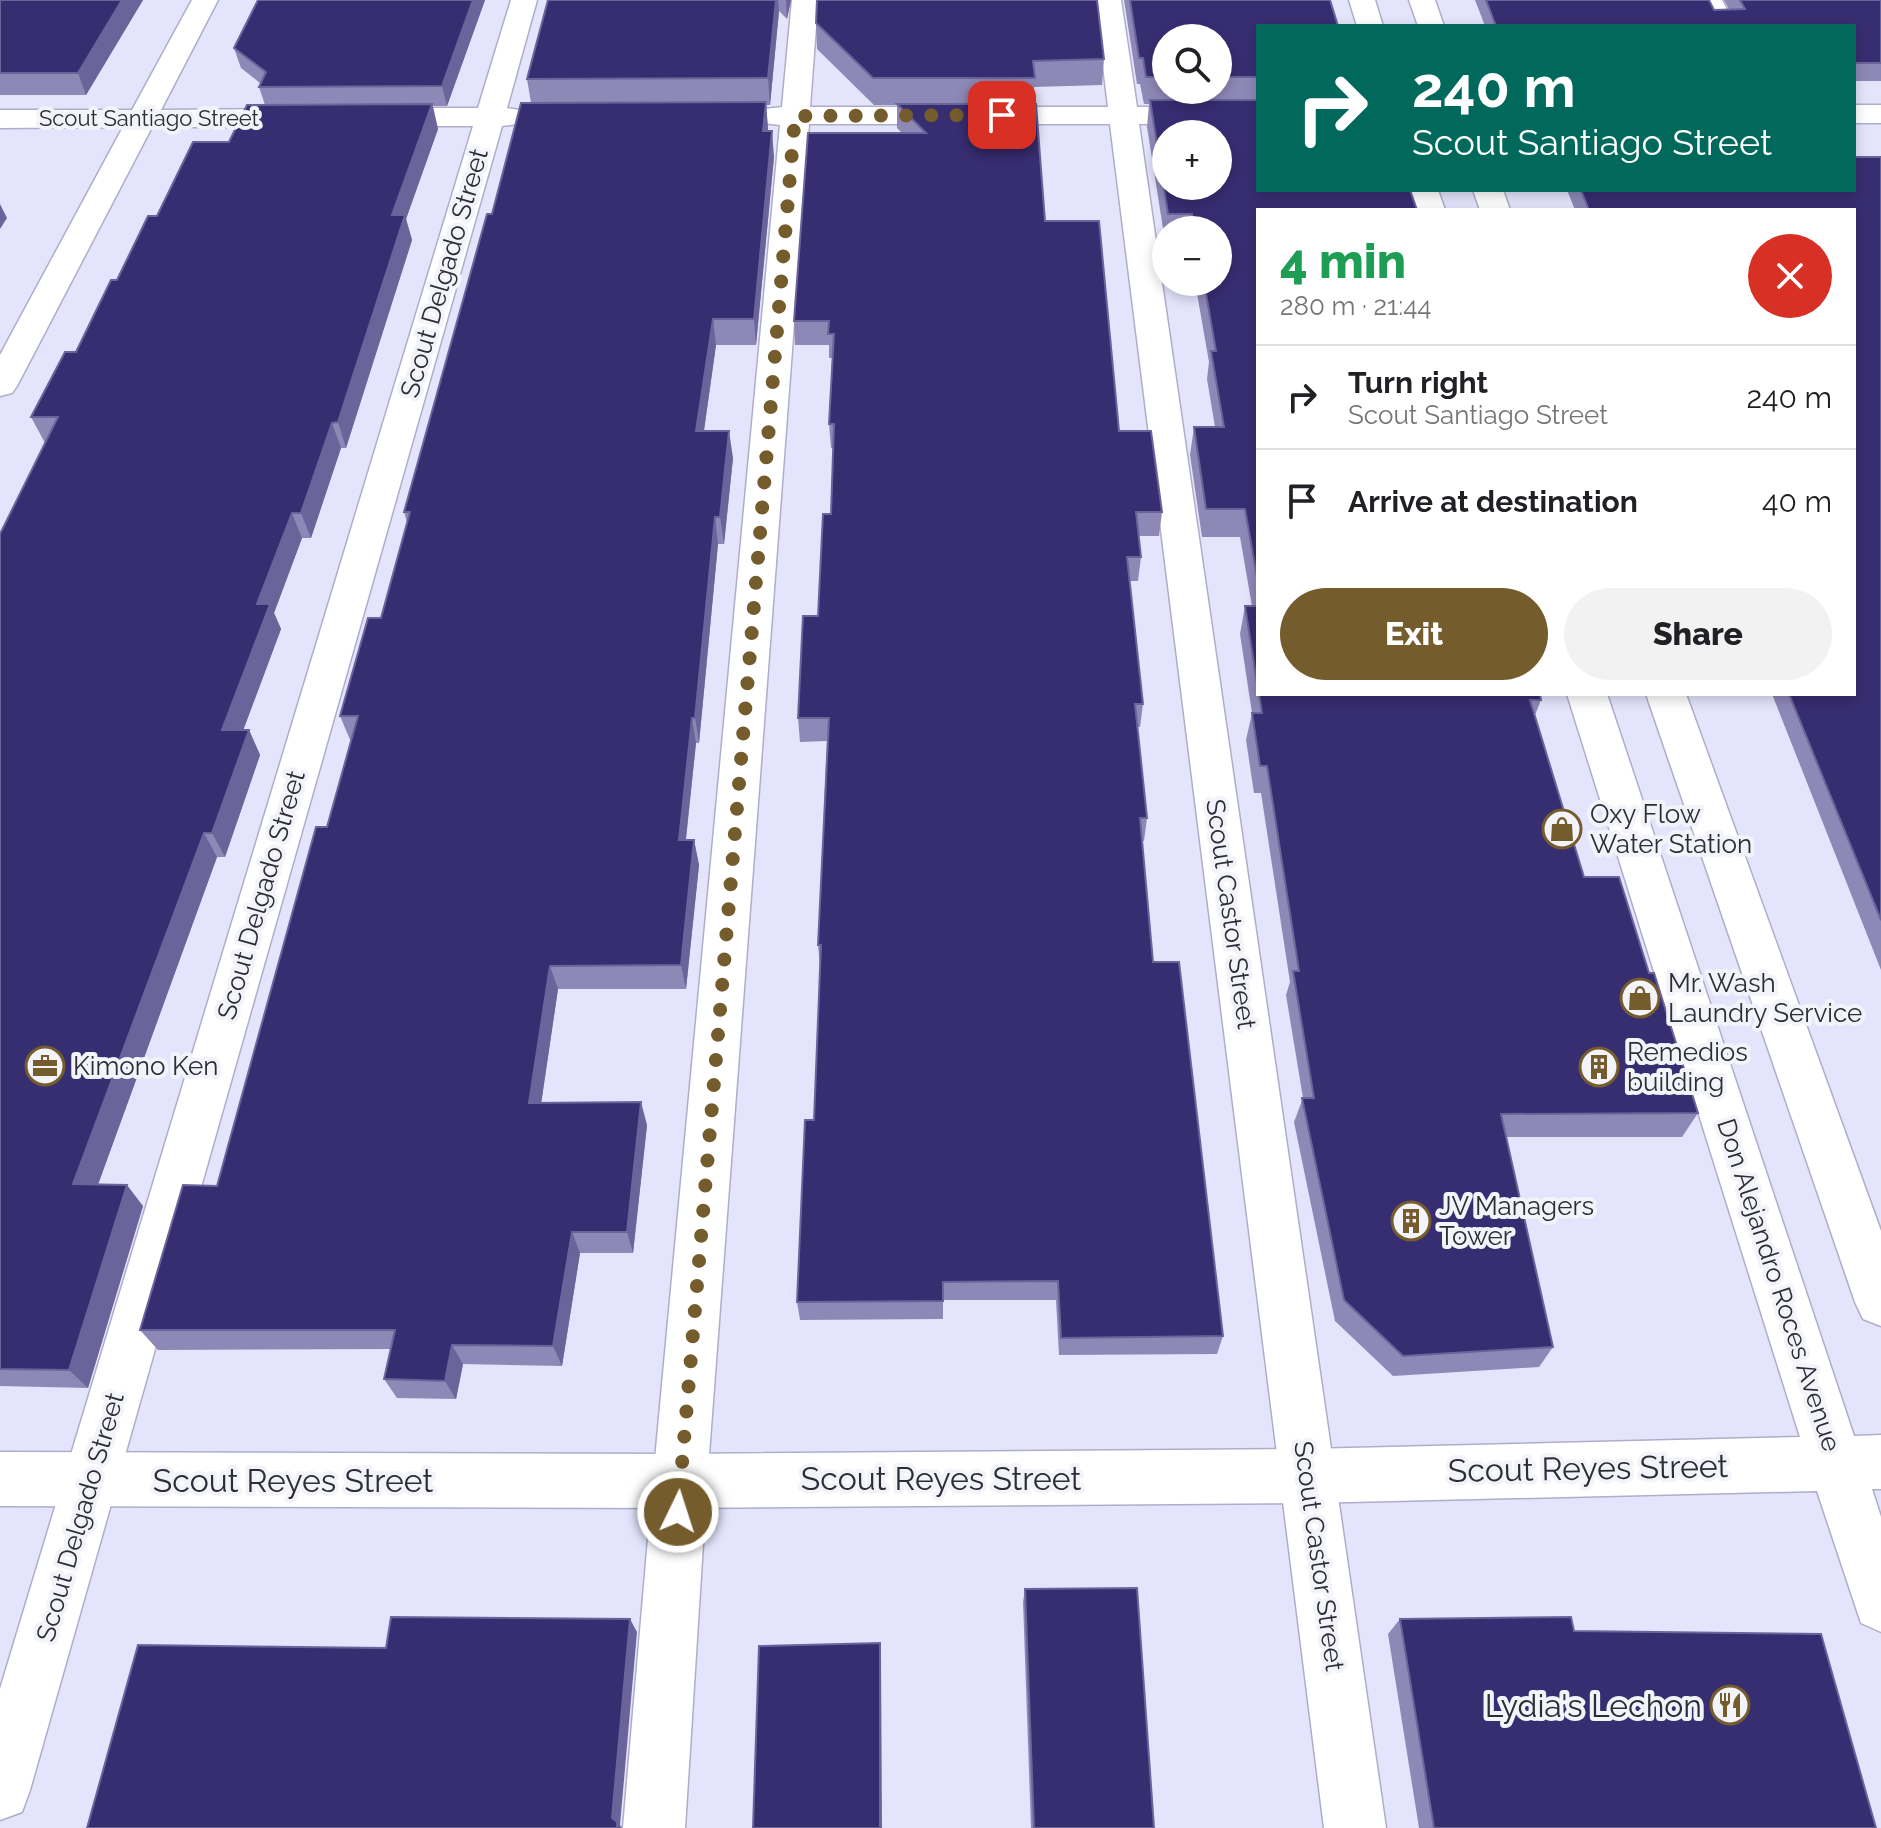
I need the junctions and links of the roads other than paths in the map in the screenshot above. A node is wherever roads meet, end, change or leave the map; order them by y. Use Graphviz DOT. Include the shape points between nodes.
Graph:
graph roads {
  1 [pos="205,0"];
  2 [pos="524,0"];
  3 [pos="805,0"];
  4 [pos="1108,0"];
  5 [pos="1362,0"];
  6 [pos="1422,0"];
  7 [pos="1709,0"];
  8 [pos="1369,24"];
  9 [pos="1430,24"];
  10 [pos="1722,24"];
  11 [pos="1856,114"];
  12 [pos="1881,114"];
  13 [pos="1123,115"];
  14 [pos="1256,115"];
  15 [pos="734,116"];
  16 [pos="795,116"];
  17 [pos="490,117"];
  18 [pos="551,117"];
  19 [pos="143,118"];
  20 [pos="0,119"];
  21 [pos="0,386"];
  22 [pos="1588,696"];
  23 [pos="1667,696"];
  24 [pos="1881,1302"];
  25 [pos="1858,1462"];
  26 [pos="1308,1476"];
  27 [pos="0,1479"];
  28 [pos="91,1480"];
  29 [pos="680,1481"];
  30 [pos="1881,1603"];
  31 [pos="0,1790"];
  32 [pos="654,1828"];
  33 [pos="1355,1828"];
  1 -- 19 [label="street"];
  2 -- 17 [label="street, Scout Delgado Street"];
  3 -- 16 [label="street"];
  4 -- 13 [label="street, Scout Castor Street"];
  5 -- 8 [label="street"];
  6 -- 9 [label="street"];
  7 -- 10 [label="street"];
  11 -- 12 [label="street"];
  13 -- 14 [label="street"];
  13 -- 16 [label="street"];
  13 -- 26 [label="street, Scout Castor Street"];
  15 -- 16 [label="street"];
  16 -- 29 [label="street"];
  17 -- 18 [label="street, Scout Santiago Street"];
  17 -- 19 [label="street, Scout Santiago Street"];
  17 -- 28 [label="street, Scout Delgado Street"];
  19 -- 20 [label="street, Scout Santiago Street"];
  19 -- 21 [label="street"];
  22 -- 25 [label="street, Don Alejandro Roces Avenue"];
  23 -- 24 [label="street"];
  25 -- 26 [label="street, Scout Reyes Street"];
  25 -- 30 [label="street, Don Alejandro Roces Avenue"];
  26 -- 29 [label="street, Scout Reyes Street"];
  26 -- 33 [label="street, Scout Castor Street"];
  27 -- 28 [label="street, Scout Reyes Street"];
  28 -- 29 [label="street, Scout Reyes Street"];
  28 -- 31 [label="street, Scout Delgado Street"];
  29 -- 32 [label="street"];
}
